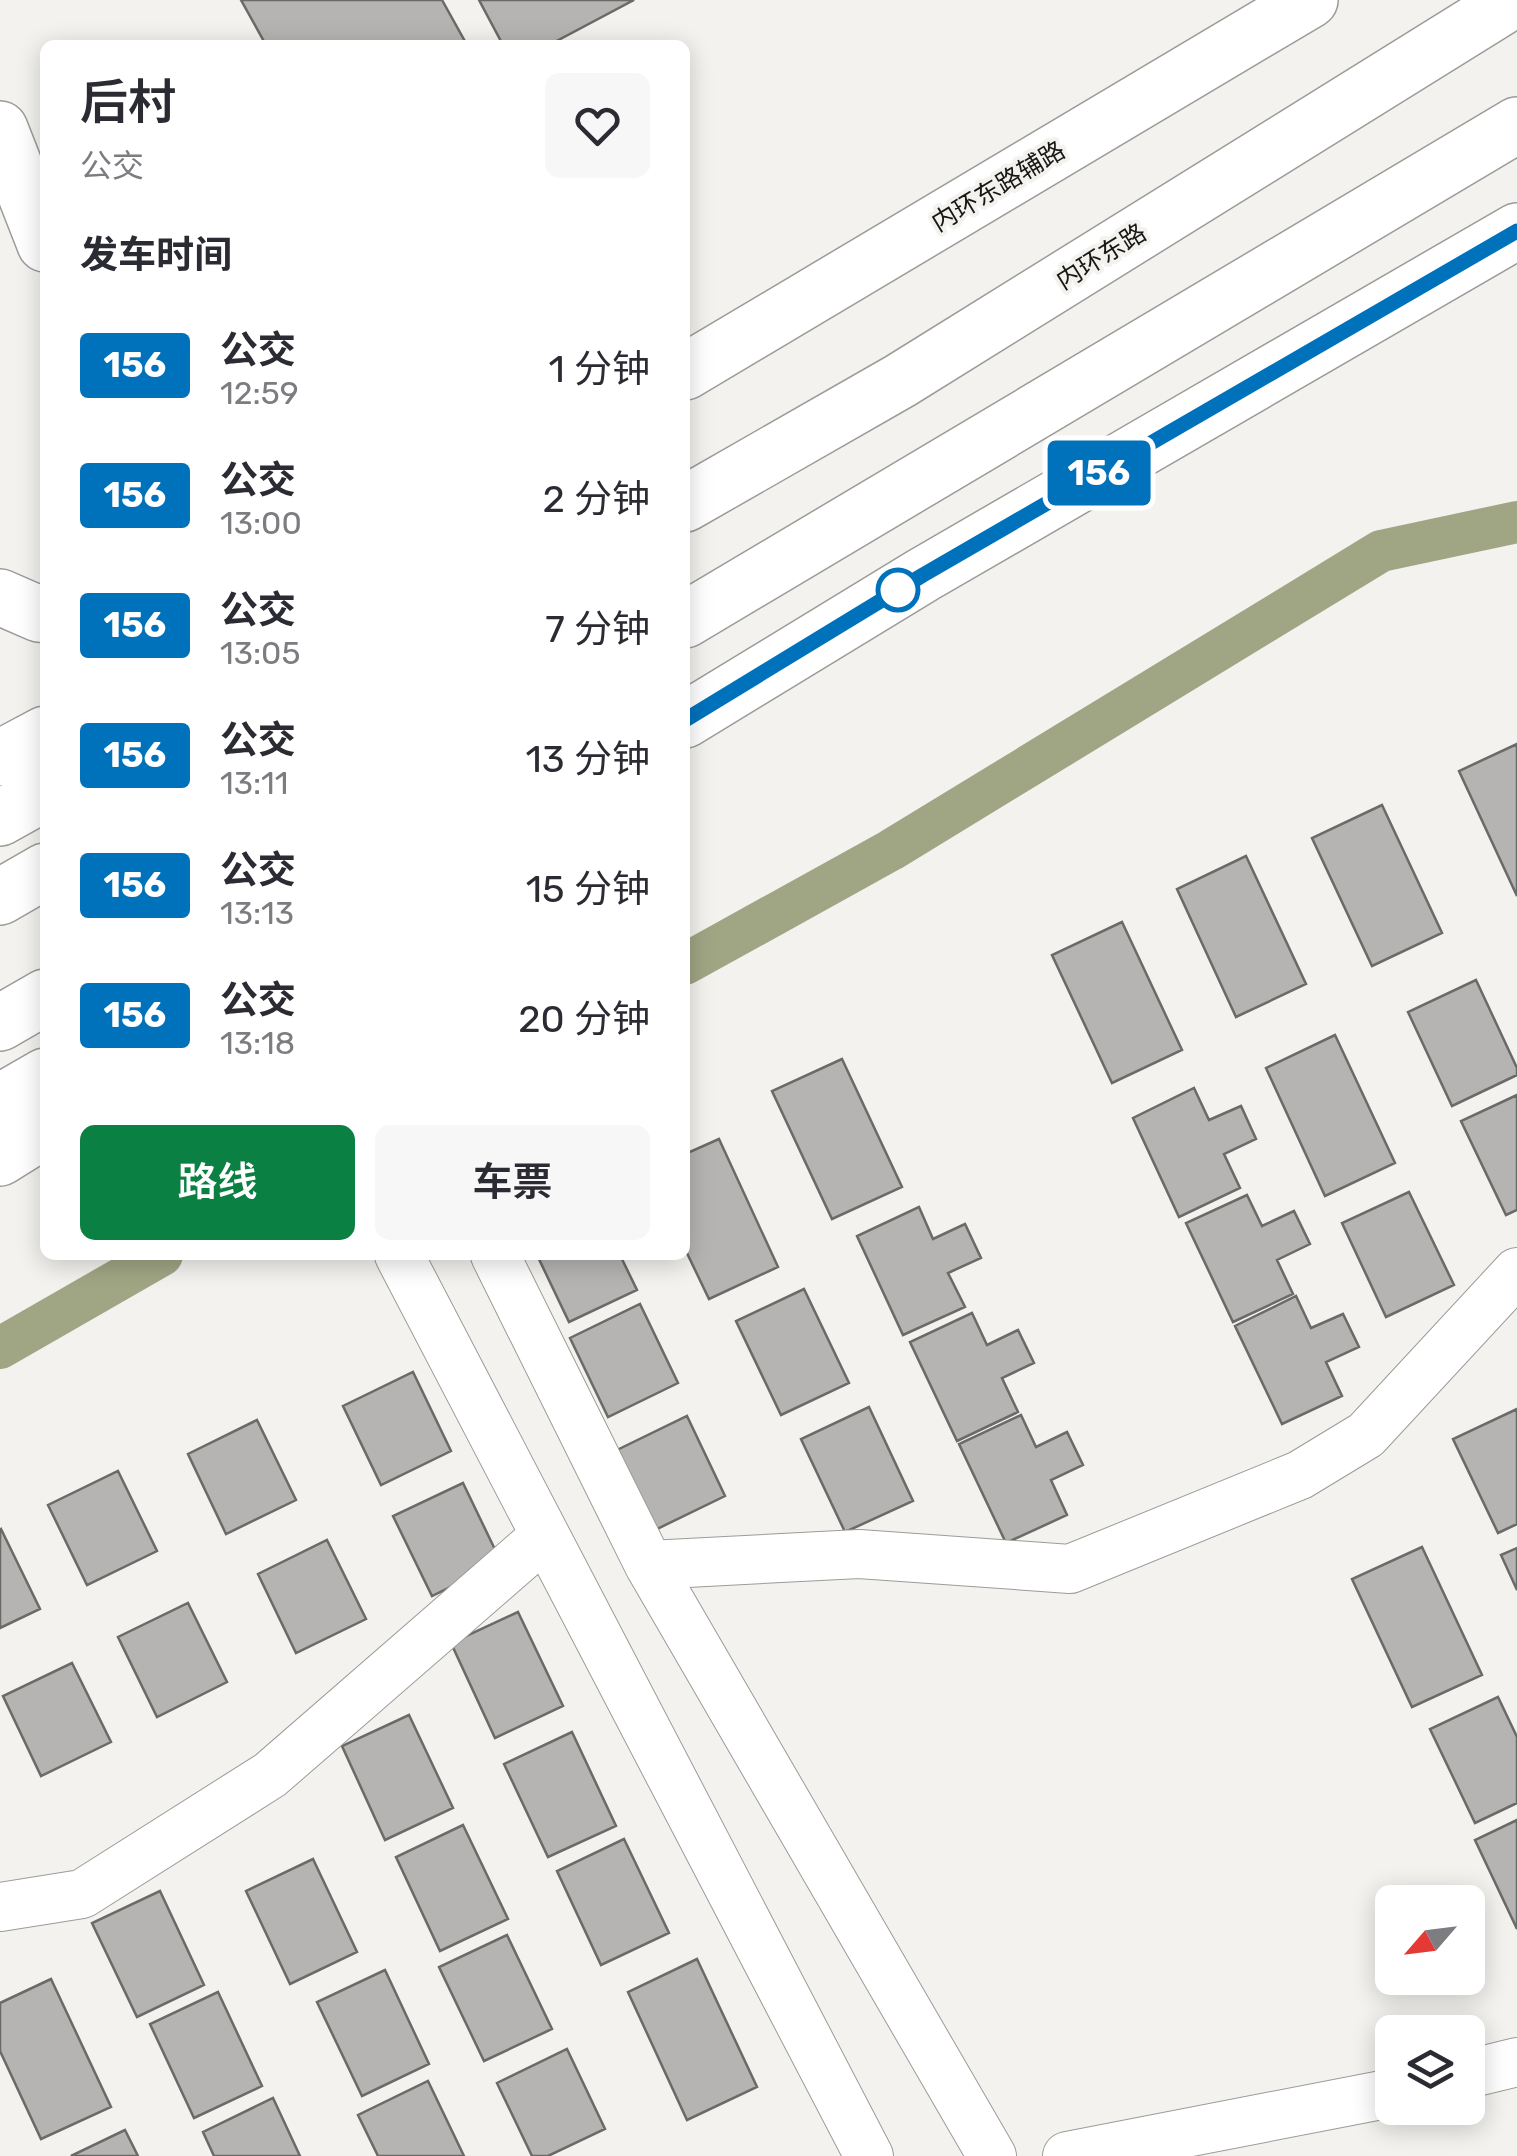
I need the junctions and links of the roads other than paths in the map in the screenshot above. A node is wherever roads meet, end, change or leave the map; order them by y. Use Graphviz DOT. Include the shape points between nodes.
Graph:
graph roads {
  1 [pos="1310,0"];
  2 [pos="1513,0"];
  3 [pos="1517,125"];
  4 [pos="0,129"];
  5 [pos="1517,230"];
  6 [pos="40,231"];
  7 [pos="690,369"];
  8 [pos="900,381"];
  9 [pos="690,476"];
  10 [pos="690,501"];
  11 [pos="801,551"];
  12 [pos="0,598"];
  13 [pos="40,614"];
  14 [pos="690,617"];
  15 [pos="690,629"];
  16 [pos="690,717"];
  17 [pos="40,737"];
  18 [pos="0,758"];
  19 [pos="40,796"];
  20 [pos="0,818"];
  21 [pos="40,874"];
  22 [pos="0,897"];
  23 [pos="40,1000"];
  24 [pos="0,1024"];
  25 [pos="40,1079"];
  26 [pos="0,1102"];
  27 [pos="40,1133"];
  28 [pos="0,1158"];
  29 [pos="402,1260"];
  30 [pos="497,1260"];
  31 [pos="1517,1272"];
  32 [pos="545,1536"];
  33 [pos="649,1566"];
  34 [pos="0,1907"];
  35 [pos="1517,2062"];
  36 [pos="1485,2070"];
  37 [pos="1375,2096"];
  38 [pos="869,2156"];
  39 [pos="992,2156"];
  40 [pos="1068,2156"];
  1 -- 7 [label="main road, 内环东路辅路"];
  2 -- 8 [label="main road, 内环东路"];
  3 -- 11 [label="main road"];
  4 -- 6 [label="main road"];
  5 -- 16 [label="main road"];
  8 -- 9 [label="main road"];
  8 -- 10 [label="main road, 内环东路"];
  11 -- 14 [label="main road"];
  11 -- 15 [label="main road"];
  12 -- 13 [label="main road"];
  17 -- 18 [label="main road"];
  19 -- 20 [label="main road"];
  21 -- 22 [label="main road"];
  23 -- 24 [label="main road"];
  25 -- 26 [label="main road"];
  27 -- 28 [label="main road"];
  29 -- 32 [label="street"];
  30 -- 33 [label="street"];
  31 -- 33 [label="street" via="1366,1435 1300,1475 1070,1568 859,1554"];
  32 -- 34 [label="street" via="270,1774 82,1894"];
  32 -- 38 [label="street"];
  33 -- 39 [label="street"];
  35 -- 36 [label="street"];
  37 -- 40 [label="street"];
}
